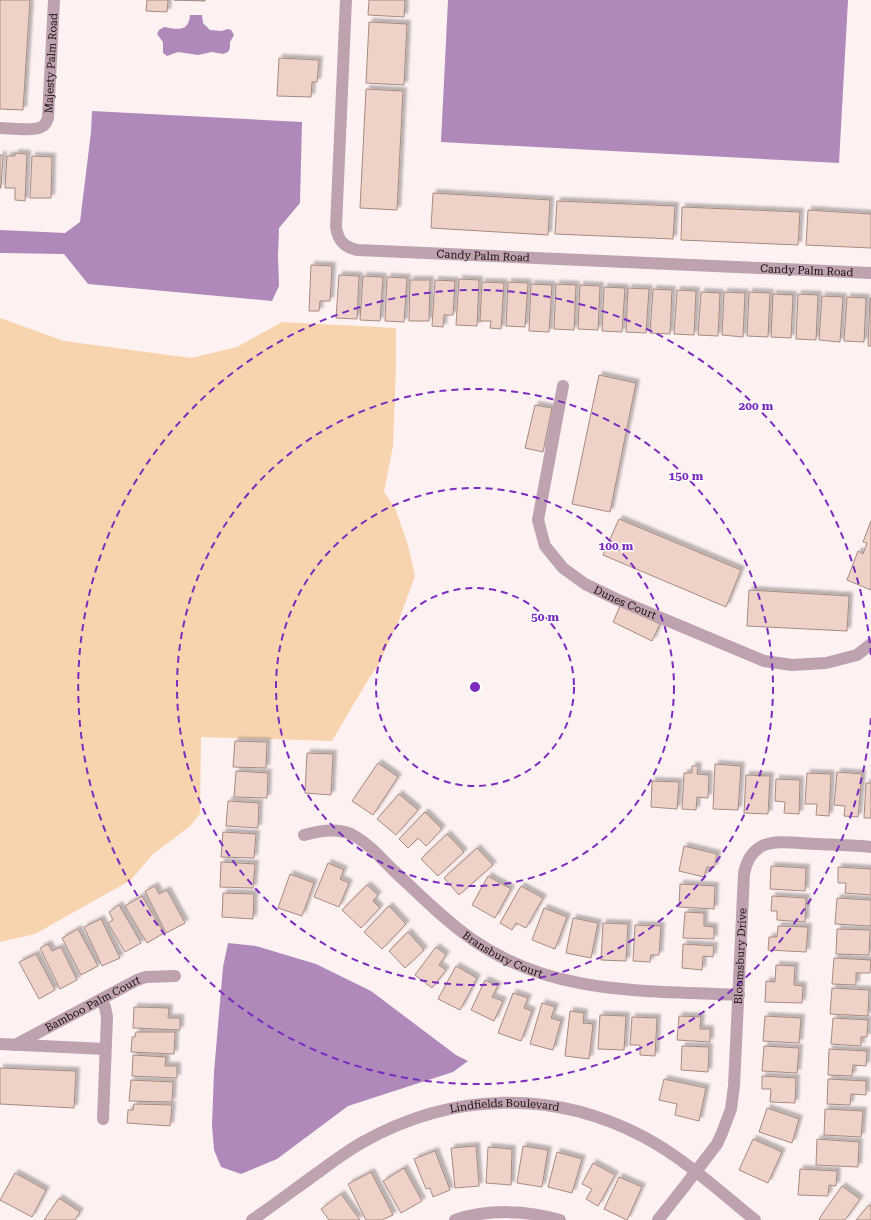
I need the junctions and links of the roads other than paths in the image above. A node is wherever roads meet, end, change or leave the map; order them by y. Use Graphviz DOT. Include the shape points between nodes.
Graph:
graph roads {
  1 [pos="54,0"];
  2 [pos="346,0"];
  3 [pos="0,128"];
  4 [pos="871,273"];
  5 [pos="563,386"];
  6 [pos="871,644"];
  7 [pos="304,834"];
  8 [pos="871,847"];
  9 [pos="175,976"];
  10 [pos="739,995"];
  11 [pos="101,999"];
  12 [pos="0,1044"];
  13 [pos="15,1045"];
  14 [pos="105,1049"];
  15 [pos="102,1119"];
  16 [pos="696,1172"];
  17 [pos="252,1220"];
  18 [pos="455,1220"];
  19 [pos="560,1220"];
  20 [pos="658,1220"];
  21 [pos="755,1220"];
  1 -- 3 [label="street, Majesty Palm Road" via="49,113 46,122 40,128"];
  2 -- 4 [label="street, Candy Palm Road" via="336,227 339,239 347,247 358,250"];
  5 -- 6 [label="street, Dunes Court" via="538,520 545,546 563,568 585,584 616,599 764,661 792,665 826,663 857,655"];
  7 -- 10 [label="street, Bransbury Court" via="332,831 355,836 456,927 492,952 534,972 606,988"];
  8 -- 10 [label="street, Bloomsbury Drive" via="777,843 762,846 755,851 748,861 744,874"];
  9 -- 11 [label="street, Bamboo Palm Court" via="146,977"];
  10 -- 16 [label="street, Bloomsbury Drive" via="731,1109 717,1144"];
  11 -- 13 [label="street, Bamboo Palm Court"];
  11 -- 14 [label="street" via="106,1012"];
  12 -- 13 [label="street"];
  13 -- 14 [label="street"];
  14 -- 15 [label="street"];
  16 -- 17 [label="street, Lindfields Boulevard" via="644,1137 593,1116 554,1106 472,1104 415,1118 380,1133 347,1152"];
  16 -- 20 [label="street, Bloomsbury Drive"];
  16 -- 21 [label="street, Lindfields Boulevard"];
  18 -- 19 [label="street" via="508,1212"];
}
